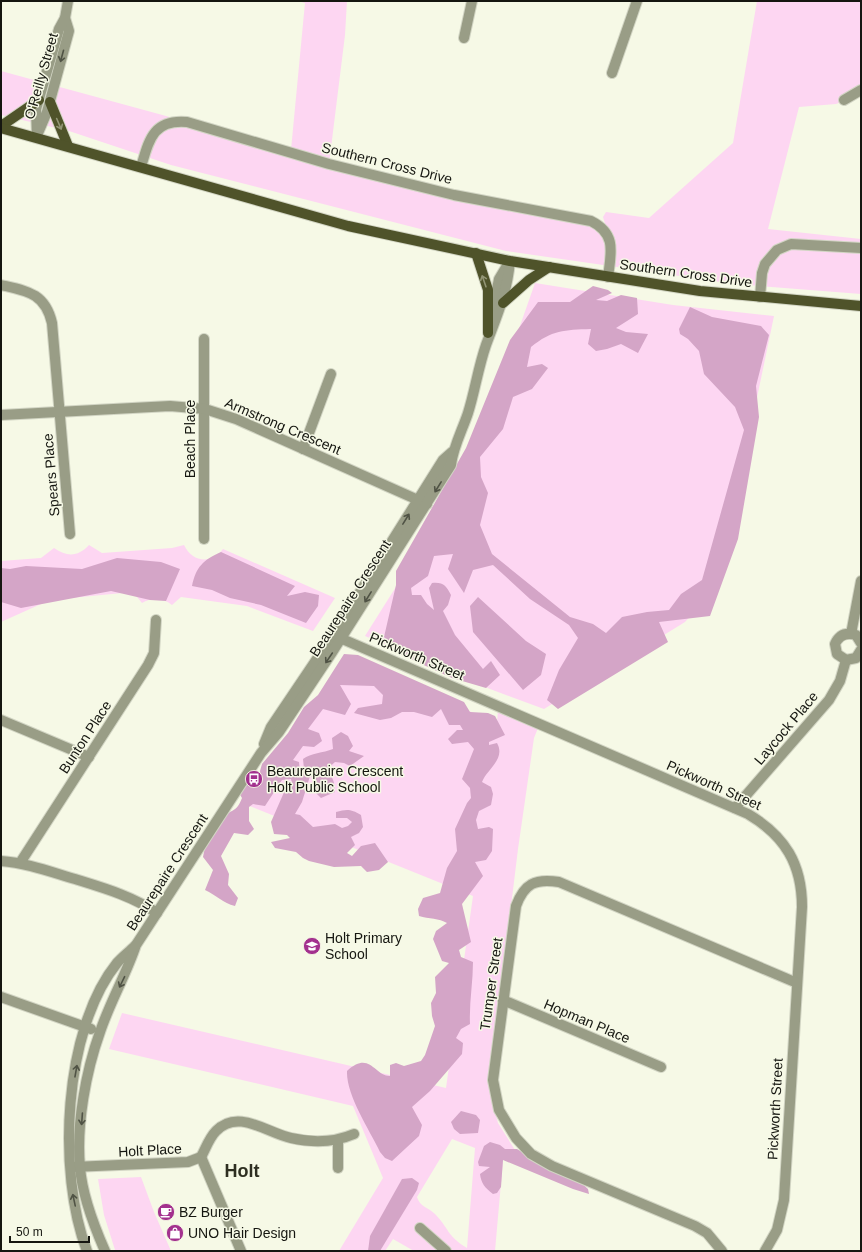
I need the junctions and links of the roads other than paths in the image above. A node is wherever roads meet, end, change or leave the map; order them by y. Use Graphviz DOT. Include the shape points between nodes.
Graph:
graph roads {
  1 [pos="68,1"];
  2 [pos="472,1"];
  3 [pos="637,1"];
  4 [pos="65,18"];
  5 [pos="464,38"];
  6 [pos="612,73"];
  7 [pos="861,90"];
  8 [pos="39,100"];
  9 [pos="844,100"];
  10 [pos="50,102"];
  11 [pos="1,127"];
  12 [pos="37,137"];
  13 [pos="68,146"];
  14 [pos="141,167"];
  15 [pos="861,248"];
  16 [pos="476,253"];
  17 [pos="510,261"];
  18 [pos="549,267"];
  19 [pos="608,277"];
  20 [pos="1,285"];
  21 [pos="760,297"];
  22 [pos="503,303"];
  23 [pos="861,306"];
  24 [pos="488,333"];
  25 [pos="204,339"];
  26 [pos="486,346"];
  27 [pos="331,374"];
  28 [pos="204,409"];
  29 [pos="60,412"];
  30 [pos="1,415"];
  31 [pos="303,449"];
  32 [pos="423,502"];
  33 [pos="70,534"];
  34 [pos="204,539"];
  35 [pos="861,581"];
  36 [pos="156,620"];
  37 [pos="851,634"];
  38 [pos="337,637"];
  39 [pos="861,643"];
  40 [pos="861,650"];
  41 [pos="846,660"];
  42 [pos="1,720"];
  43 [pos="89,756"];
  44 [pos="735,808"];
  45 [pos="1,861"];
  46 [pos="20,863"];
  47 [pos="157,913"];
  48 [pos="136,945"];
  49 [pos="797,984"];
  50 [pos="1,997"];
  51 [pos="503,1000"];
  52 [pos="85,1026"];
  53 [pos="100,1032"];
  54 [pos="661,1067"];
  55 [pos="354,1134"];
  56 [pos="338,1141"];
  57 [pos="201,1157"];
  58 [pos="69,1167"];
  59 [pos="80,1167"];
  60 [pos="338,1168"];
  61 [pos="420,1228"];
  62 [pos="87,1251"];
  63 [pos="105,1251"];
  64 [pos="241,1251"];
  65 [pos="446,1251"];
  66 [pos="722,1251"];
  67 [pos="765,1251"];
  1 -- 4 [label="street, O'Reilly Street"];
  2 -- 5 [label="street"];
  3 -- 6 [label="street"];
  4 -- 8 [label="street, O'Reilly Street" via="59,29"];
  4 -- 10 [label="street, O'Reilly Street, one-way" via="69,31"];
  7 -- 9 [label="street"];
  8 -- 11 [label="main road"];
  8 -- 12 [label="street, O'Reilly Street" via="36,109"];
  10 -- 12 [label="street, O'Reilly Street"];
  10 -- 13 [label="main road, one-way"];
  11 -- 12 [label="main road, Southern Cross Drive"];
  12 -- 13 [label="main road, Southern Cross Drive"];
  13 -- 14 [label="main road, Southern Cross Drive"];
  14 -- 16 [label="main road, Southern Cross Drive" via="348,226"];
  14 -- 19 [label="street, Southern Cross Drive" via="154,132 170,122 187,122 336,166 454,195 591,221 602,227 611,243"];
  15 -- 21 [label="street, Southern Cross Drive" via="791,244 777,250 770,256 762,273"];
  16 -- 17 [label="main road, Southern Cross Drive"];
  24 -- 16 [label="main road, one-way" via="488,290"];
  17 -- 18 [label="main road, Southern Cross Drive"];
  17 -- 22 [label="street, Beaurepaire Crescent"];
  17 -- 24 [label="street, Beaurepaire Crescent" via="499,279"];
  18 -- 19 [label="main road, Southern Cross Drive"];
  18 -- 22 [label="main road" via="529,280"];
  19 -- 21 [label="main road, Southern Cross Drive"];
  20 -- 29 [label="street, Spears Place" via="35,295 44,302 50,312"];
  21 -- 23 [label="main road, Southern Cross Drive"];
  22 -- 26 [label="street, Beaurepaire Crescent"];
  24 -- 26 [label="street, Beaurepaire Crescent"];
  25 -- 28 [label="street, Beach Place"];
  26 -- 32 [label="street, Beaurepaire Crescent" via="472,400 452,452 443,460"];
  27 -- 31 [label="street"];
  28 -- 29 [label="street, Armstrong Crescent" via="170,406"];
  28 -- 31 [label="street, Armstrong Crescent" via="236,419"];
  28 -- 34 [label="street, Beach Place"];
  29 -- 30 [label="street, Armstrong Crescent"];
  29 -- 33 [label="street, Spears Place"];
  31 -- 32 [label="street, Armstrong Crescent"];
  32 -- 38 [label="street, Beaurepaire Crescent"];
  35 -- 37 [label="street"];
  36 -- 43 [label="street, Bunton Place" via="154,653 148,666"];
  37 -- 39 [label="street" via="856,635"];
  37 -- 41 [label="street" via="841,636 835,644 837,654"];
  38 -- 44 [label="street, Pickworth Street"];
  38 -- 47 [label="street, Beaurepaire Crescent"];
  40 -- 41 [label="street" via="856,658"];
  41 -- 44 [label="street, Laycock Place" via="840,681 829,700"];
  42 -- 43 [label="street"];
  43 -- 46 [label="street, Bunton Place"];
  44 -- 49 [label="street, Pickworth Street" via="772,830 784,844 797,871 802,894"];
  45 -- 46 [label="street"];
  46 -- 47 [label="street" via="118,893 139,901"];
  47 -- 48 [label="street, Beaurepaire Crescent"];
  48 -- 52 [label="street, Beaurepaire Crescent" via="118,962 107,979"];
  48 -- 53 [label="street, Beaurepaire Crescent, one-way"];
  49 -- 51 [label="street, Trumper Street" via="559,882 544,880 530,885 520,894 516,906"];
  49 -- 67 [label="street, Pickworth Street" via="784,1200 777,1230"];
  50 -- 52 [label="street"];
  51 -- 54 [label="street, Hopman Place"];
  51 -- 66 [label="street, Trumper Street" via="492,1080 499,1110 516,1138 531,1154 552,1166 695,1226 707,1233"];
  52 -- 53 [label="street"];
  58 -- 52 [label="street, Beaurepaire Crescent, one-way" via="70,1104"];
  53 -- 59 [label="street, Beaurepaire Crescent, one-way" via="84,1094"];
  55 -- 56 [label="street"];
  56 -- 57 [label="street" via="290,1138 237,1121 216,1131"];
  56 -- 60 [label="street"];
  57 -- 59 [label="street, Holt Place" via="188,1162"];
  57 -- 64 [label="street, Holt Place"];
  58 -- 59 [label="street, Holt Place"];
  62 -- 58 [label="street, Beaurepaire Crescent, one-way"];
  59 -- 63 [label="street, Beaurepaire Crescent" via="91,1215"];
  61 -- 65 [label="street"];
}
